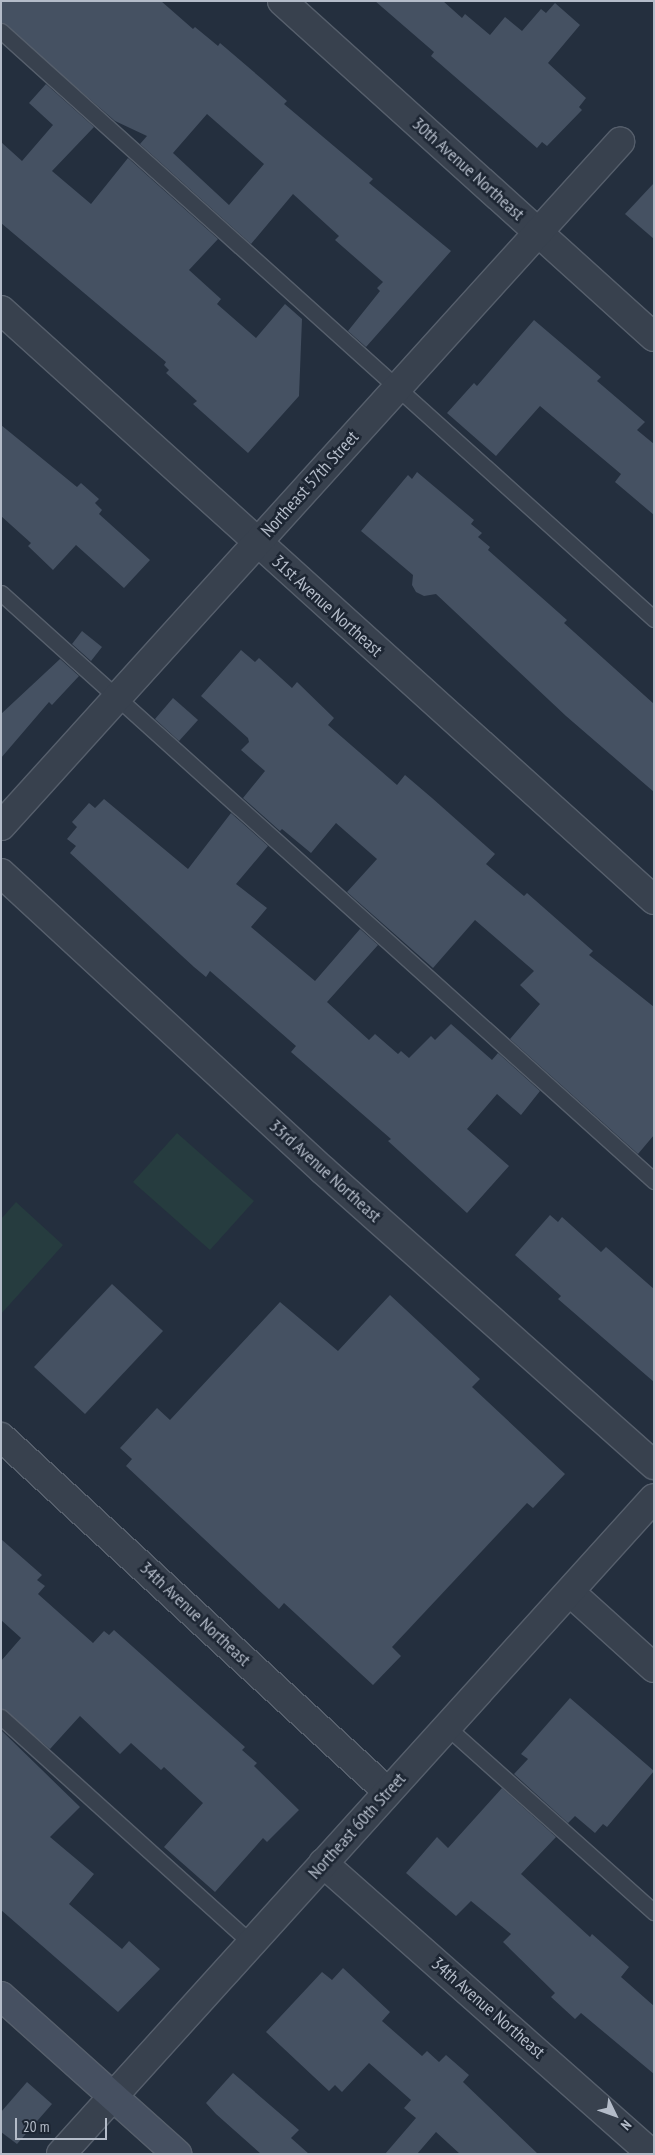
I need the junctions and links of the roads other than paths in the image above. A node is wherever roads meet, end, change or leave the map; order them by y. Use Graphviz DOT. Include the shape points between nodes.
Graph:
graph roads {
  1 [pos="282,1"];
  2 [pos="1,31"];
  3 [pos="620,142"];
  4 [pos="538,232"];
  5 [pos="1,310"];
  6 [pos="654,337"];
  7 [pos="398,387"];
  8 [pos="257,543"];
  9 [pos="1,593"];
  10 [pos="654,619"];
  11 [pos="117,697"];
  12 [pos="1,826"];
  13 [pos="1,873"];
  14 [pos="654,900"];
  15 [pos="654,1181"];
  16 [pos="1,1437"];
  17 [pos="654,1465"];
  18 [pos="654,1498"];
  19 [pos="570,1592"];
  20 [pos="654,1668"];
  21 [pos="1,1717"];
  22 [pos="447,1727"];
  23 [pos="388,1792"];
  24 [pos="323,1863"];
  25 [pos="654,1912"];
  26 [pos="251,1943"];
  27 [pos="1,1996"];
  28 [pos="113,2096"];
  29 [pos="61,2154"];
  30 [pos="177,2154"];
  31 [pos="652,2154"];
  1 -- 4 [label="street, 30th Avenue Northeast"];
  2 -- 7 [label="lane"];
  3 -- 4 [label="street, Northeast 57th Street"];
  4 -- 6 [label="street, 30th Avenue Northeast"];
  4 -- 7 [label="street, Northeast 57th Street"];
  5 -- 8 [label="street, 31st Avenue Northeast"];
  7 -- 8 [label="street, Northeast 57th Street"];
  7 -- 10 [label="lane"];
  8 -- 11 [label="street, Northeast 57th Street"];
  8 -- 14 [label="street, 31st Avenue Northeast"];
  9 -- 11 [label="lane"];
  11 -- 12 [label="street, Northeast 57th Street"];
  11 -- 15 [label="lane"];
  13 -- 17 [label="street, 33rd Avenue Northeast" via="324,1171"];
  16 -- 23 [label="street, 34th Avenue Northeast"];
  18 -- 19 [label="street, Northeast 60th Street"];
  19 -- 20 [label="street"];
  19 -- 22 [label="street, Northeast 60th Street"];
  21 -- 26 [label="lane"];
  22 -- 23 [label="street, Northeast 60th Street"];
  22 -- 25 [label="lane"];
  23 -- 24 [label="street, Northeast 60th Street"];
  24 -- 26 [label="street, Northeast 60th Street"];
  24 -- 31 [label="street, 34th Avenue Northeast"];
  26 -- 28 [label="street, Northeast 60th Street"];
  27 -- 28 [label="main road"];
  28 -- 29 [label="street, Northeast 60th Street"];
  28 -- 30 [label="main road"];
}
